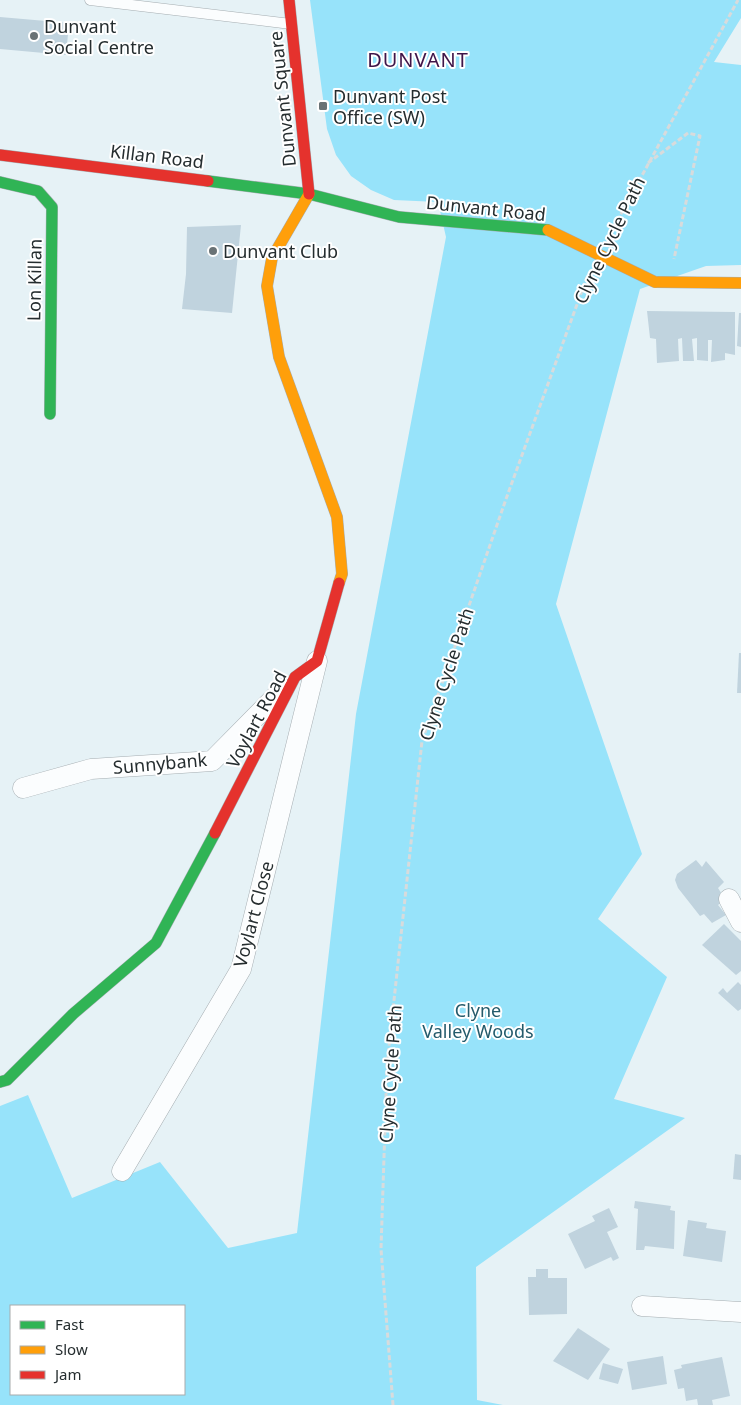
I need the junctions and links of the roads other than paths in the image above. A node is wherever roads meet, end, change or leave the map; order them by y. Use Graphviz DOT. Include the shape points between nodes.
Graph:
graph roads {
  1 [pos="90,0"];
  2 [pos="289,0"];
  3 [pos="292,24"];
  4 [pos="0,155"];
  5 [pos="0,182"];
  6 [pos="310,194"];
  7 [pos="741,284"];
  8 [pos="50,414"];
  9 [pos="317,661"];
  10 [pos="295,677"];
  11 [pos="23,788"];
  12 [pos="729,899"];
  13 [pos="741,922"];
  14 [pos="0,1082"];
  15 [pos="122,1171"];
  16 [pos="638,1305"];
  17 [pos="741,1312"];
  1 -- 3 [label="lane"];
  2 -- 3 [label="street, Dunvant Square"];
  3 -- 6 [label="street, Dunvant Square"];
  4 -- 6 [label="street, Killan Road"];
  5 -- 8 [label="street, Lon Killan" via="38,191 52,207"];
  6 -- 7 [label="street, Dunvant Road, bridge" via="399,217 548,230 655,282"];
  6 -- 9 [label="street" via="272,258 267,286 279,357 337,517 342,574"];
  9 -- 10 [label="street, Voylart Road"];
  9 -- 15 [label="street, Voylart Close" via="241,968"];
  10 -- 11 [label="street, Sunnybank" via="212,762 91,770"];
  10 -- 14 [label="street, Voylart Road" via="156,943 73,1014 7,1080"];
  12 -- 13 [label="street"];
  16 -- 17 [label="street"];
}
